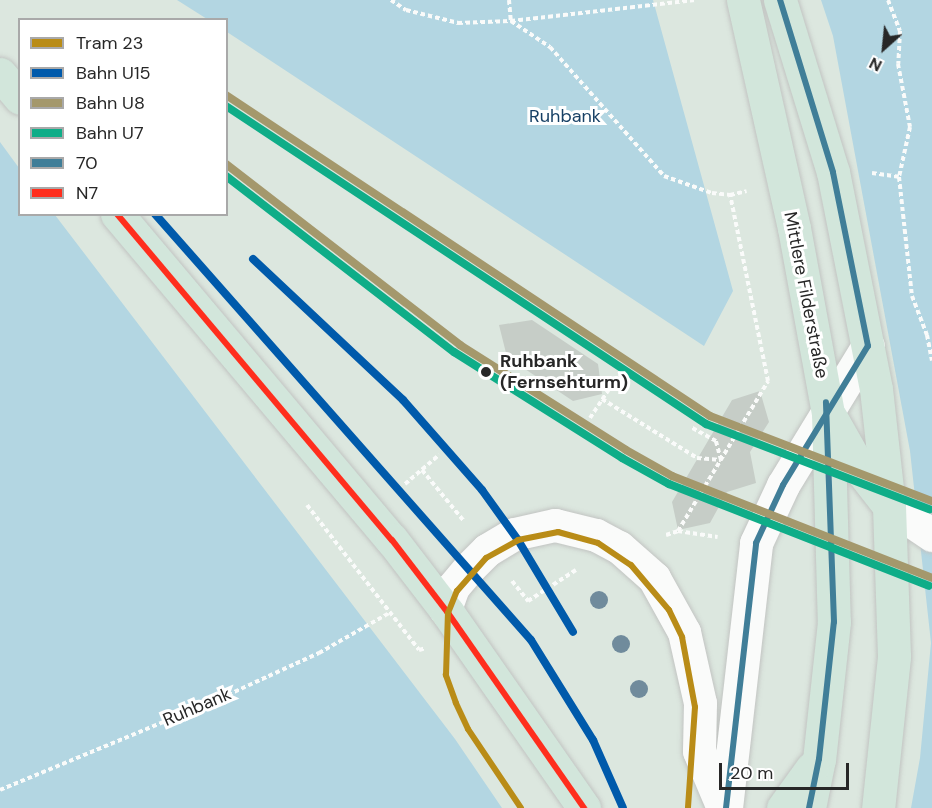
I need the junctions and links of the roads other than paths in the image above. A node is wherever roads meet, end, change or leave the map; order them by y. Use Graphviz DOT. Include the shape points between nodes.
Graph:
graph roads {
  1 [pos="743,0"];
  2 [pos="780,0"];
  3 [pos="0,74"];
  4 [pos="18,96"];
  5 [pos="119,216"];
  6 [pos="868,346"];
  7 [pos="828,413"];
  8 [pos="889,506"];
  9 [pos="932,536"];
  10 [pos="445,609"];
  11 [pos="819,759"];
  12 [pos="584,808"];
  13 [pos="724,808"];
  14 [pos="783,808"];
  15 [pos="809,808"];
  16 [pos="878,808"];
  1 -- 7 [label="main road, Mittlere Filderstraße" via="794,228"];
  2 -- 6 [label="main road" via="833,172"];
  3 -- 4 [label="main road"];
  5 -- 10 [label="main road" via="318,450"];
  6 -- 7 [label="street"];
  6 -- 8 [label="main road"];
  7 -- 8 [label="main road" via="860,469"];
  7 -- 11 [label="main road, Mittlere Filderstraße" via="834,622"];
  7 -- 13 [label="street" via="783,485 756,543"];
  8 -- 9 [label="street"];
  8 -- 16 [label="main road" via="894,657"];
  10 -- 12 [label="main road"];
  10 -- 13 [label="street" via="453,587 470,567 487,550 514,534 555,525 596,535 619,547 654,578 684,632 700,703 699,751"];
  11 -- 14 [label="main road"];
  11 -- 15 [label="main road, Mittlere Filderstraße"];
}
